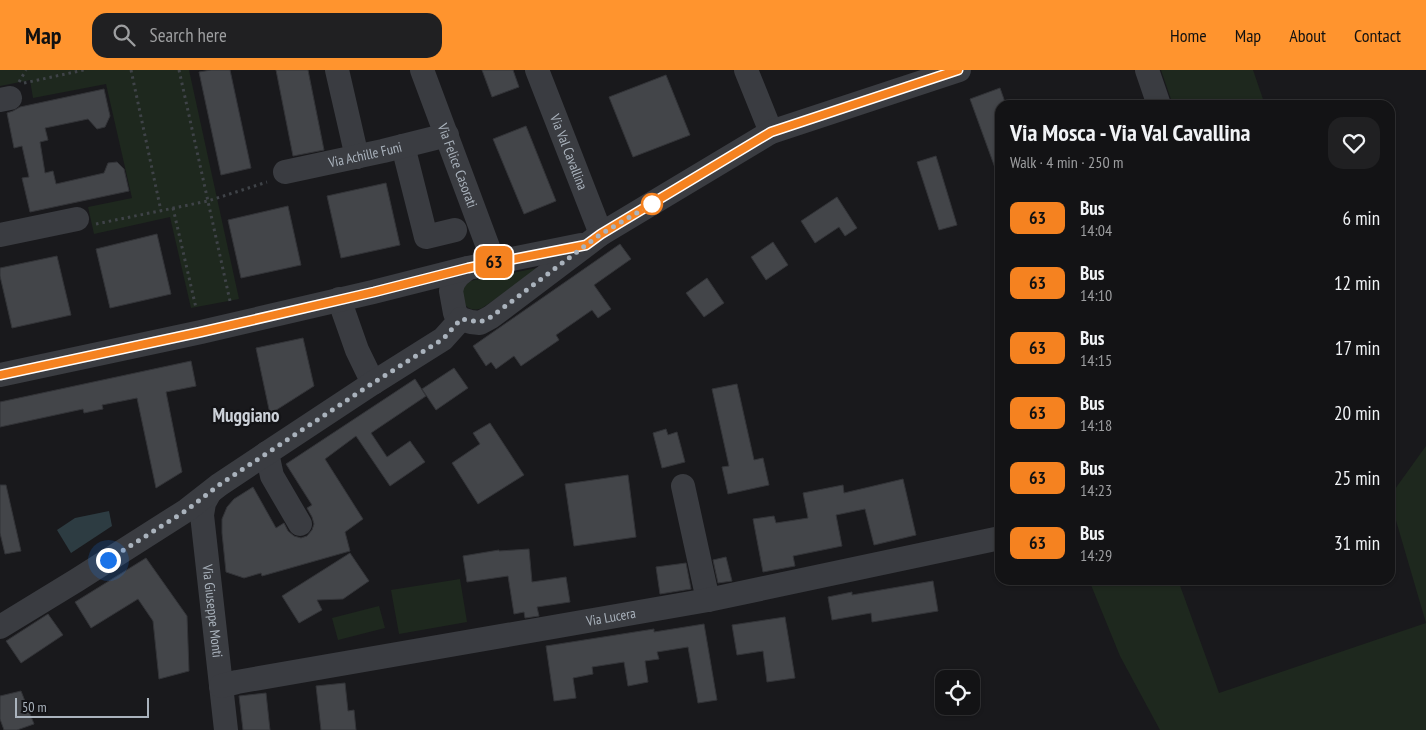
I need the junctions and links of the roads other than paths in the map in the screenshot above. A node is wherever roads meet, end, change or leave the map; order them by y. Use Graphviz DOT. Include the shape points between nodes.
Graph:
graph roads {
  1 [pos="337,70"];
  2 [pos="422,70"];
  3 [pos="537,70"];
  4 [pos="746,70"];
  5 [pos="958,70"];
  6 [pos="1147,70"];
  7 [pos="1157,100"];
  8 [pos="771,132"];
  9 [pos="447,135"];
  10 [pos="403,146"];
  11 [pos="357,156"];
  12 [pos="285,172"];
  13 [pos="77,219"];
  14 [pos="455,230"];
  15 [pos="0,235"];
  16 [pos="593,239"];
  17 [pos="494,263"];
  18 [pos="468,268"];
  19 [pos="374,292"];
  20 [pos="339,299"];
  21 [pos="456,310"];
  22 [pos="0,375"];
  23 [pos="373,383"];
  24 [pos="268,453"];
  25 [pos="683,486"];
  26 [pos="209,494"];
  27 [pos="300,524"];
  28 [pos="995,539"];
  29 [pos="708,600"];
  30 [pos="0,627"];
  31 [pos="221,686"];
  32 [pos="226,730"];
  1 -- 11 [label="street"];
  2 -- 9 [label="street, Via Felice Casorati"];
  3 -- 16 [label="street, Via Val Cavallina"];
  4 -- 8 [label="street"];
  5 -- 8 [label="street"];
  6 -- 7 [label="street"];
  8 -- 16 [label="street"];
  9 -- 10 [label="street, Via Achille Funi"];
  9 -- 17 [label="street, Via Felice Casorati"];
  10 -- 11 [label="street, Via Achille Funi"];
  10 -- 14 [label="street" via="426,237"];
  11 -- 12 [label="street, Via Achille Funi"];
  13 -- 15 [label="street"];
  16 -- 17 [label="street"];
  16 -- 21 [label="street" via="491,317 480,322"];
  17 -- 18 [label="street"];
  18 -- 19 [label="street"];
  18 -- 21 [label="street" via="458,276 451,291"];
  19 -- 20 [label="street"];
  19 -- 21 [label="street" via="423,291 435,294"];
  20 -- 22 [label="street"];
  20 -- 23 [label="street"];
  21 -- 23 [label="street" via="443,339"];
  23 -- 24 [label="street"];
  24 -- 26 [label="street"];
  24 -- 27 [label="street" via="272,476"];
  25 -- 29 [label="street"];
  26 -- 30 [label="street"];
  26 -- 31 [label="street, Via Giuseppe Monti" via="202,515"];
  28 -- 29 [label="street, Via Lucera"];
  29 -- 31 [label="street, Via Lucera"];
  31 -- 32 [label="street, Via Giuseppe Monti"];
}
